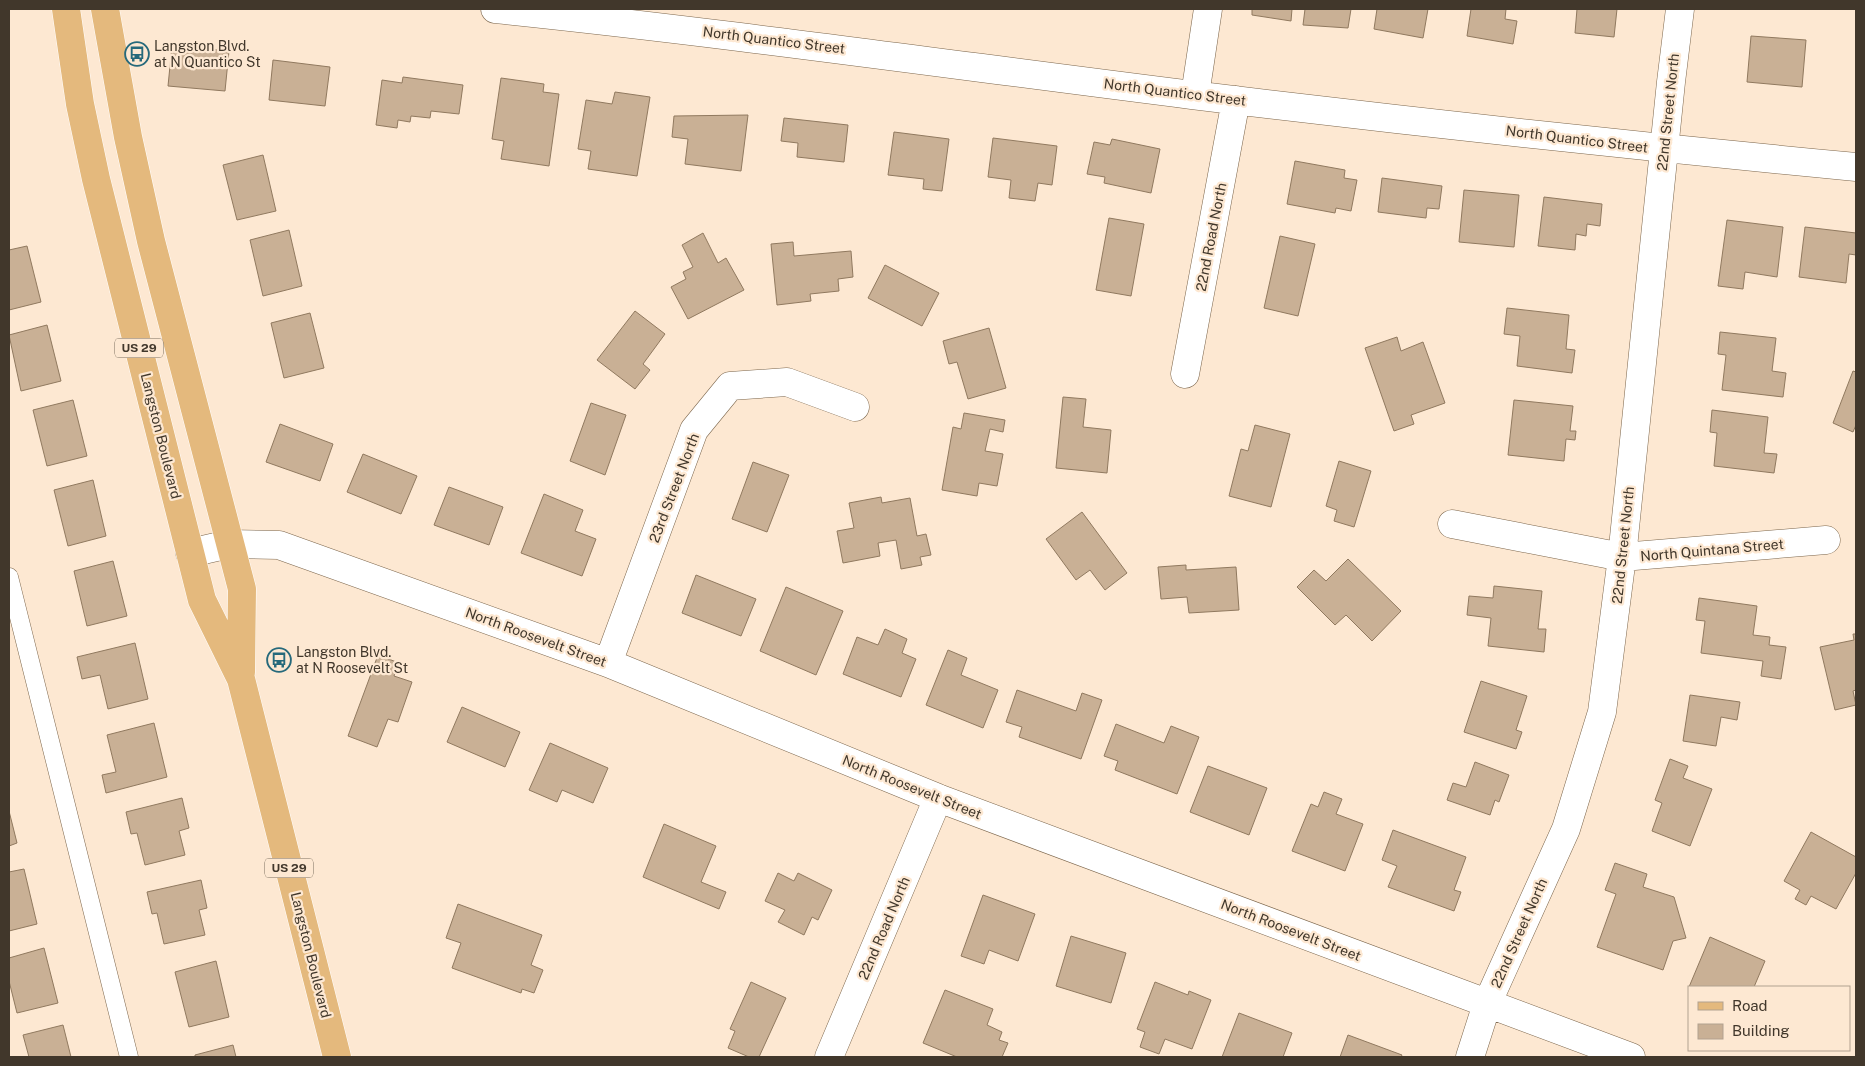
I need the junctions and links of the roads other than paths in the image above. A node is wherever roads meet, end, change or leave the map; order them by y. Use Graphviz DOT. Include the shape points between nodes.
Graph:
graph roads {
  1 [pos="66,9"];
  2 [pos="105,9"];
  3 [pos="495,9"];
  4 [pos="1208,9"];
  5 [pos="1680,9"];
  6 [pos="674,18"];
  7 [pos="1195,95"];
  8 [pos="1236,100"];
  9 [pos="1664,149"];
  10 [pos="1856,167"];
  11 [pos="1185,374"];
  12 [pos="855,407"];
  13 [pos="1452,524"];
  14 [pos="1826,540"];
  15 [pos="229,544"];
  16 [pos="190,553"];
  17 [pos="1622,557"];
  18 [pos="9,578"];
  19 [pos="608,663"];
  20 [pos="241,679"];
  21 [pos="938,798"];
  22 [pos="1487,1004"];
  23 [pos="129,1057"];
  24 [pos="337,1057"];
  25 [pos="829,1057"];
  26 [pos="1470,1057"];
  27 [pos="1631,1057"];
  1 -- 16 [label="main road, Langston Boulevard / US 29" via="80,104 96,179"];
  2 -- 15 [label="main road, Langston Boulevard / US 29" via="151,241"];
  3 -- 6 [label="street, North Quantico Street"];
  4 -- 7 [label="street"];
  5 -- 9 [label="street, 22nd Street North"];
  6 -- 7 [label="street, North Quantico Street"];
  7 -- 8 [label="street, North Quantico Street"];
  8 -- 9 [label="street, North Quantico Street"];
  8 -- 11 [label="street, 22nd Road North"];
  9 -- 10 [label="street, North Quantico Street"];
  9 -- 17 [label="street, 22nd Street North"];
  12 -- 19 [label="street, 23rd Street North" via="787,382 730,386 694,430"];
  13 -- 17 [label="street, North Quintana Street"];
  14 -- 17 [label="street, North Quintana Street"];
  15 -- 16 [label="street, North Roosevelt Street"];
  15 -- 19 [label="street, North Roosevelt Street" via="279,545"];
  15 -- 20 [label="main road, Langston Boulevard / US 29" via="242,589"];
  16 -- 20 [label="main road, Langston Boulevard / US 29" via="202,600"];
  17 -- 22 [label="street, 22nd Street North" via="1602,712 1566,829"];
  18 -- 23 [label="lane"];
  19 -- 21 [label="street, North Roosevelt Street"];
  20 -- 24 [label="main road, Langston Boulevard / US 29"];
  21 -- 22 [label="street, North Roosevelt Street"];
  21 -- 25 [label="street, 22nd Road North"];
  22 -- 26 [label="street, 22nd Street North"];
  22 -- 27 [label="street, North Roosevelt Street"];
}
